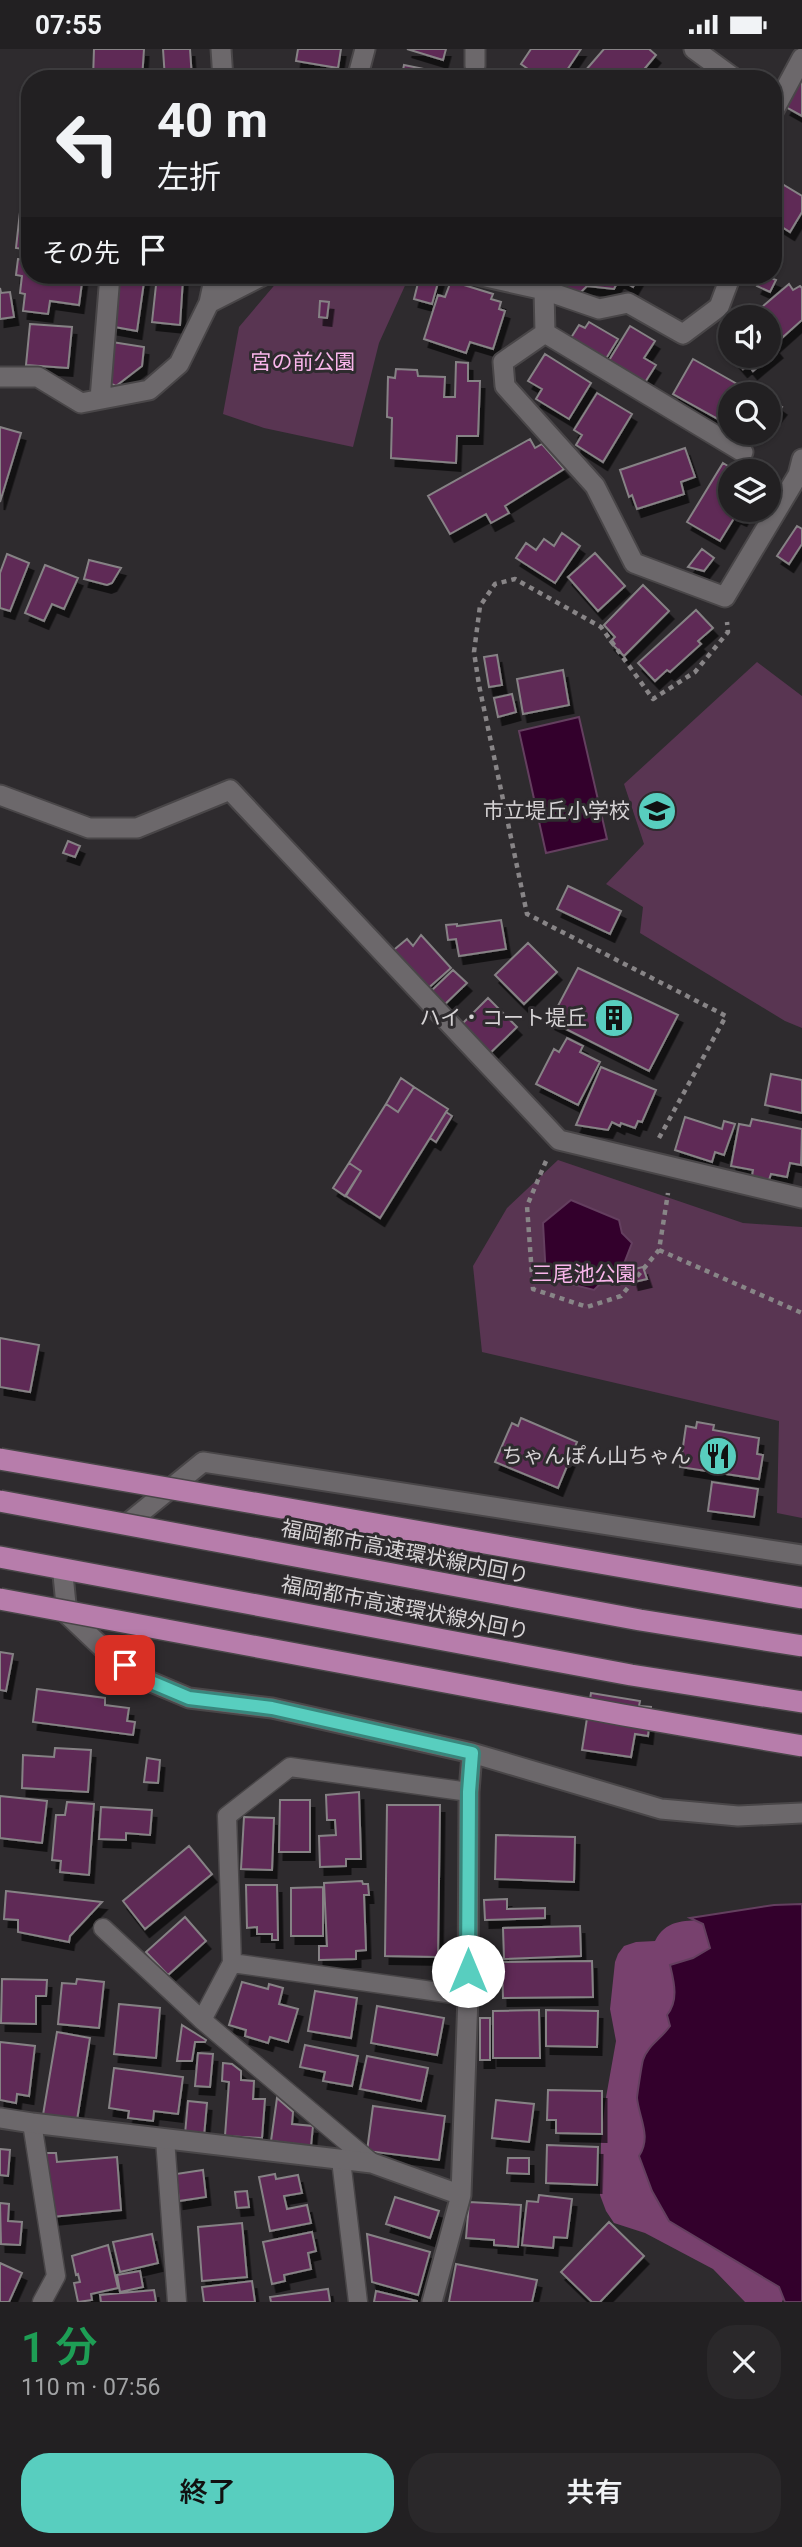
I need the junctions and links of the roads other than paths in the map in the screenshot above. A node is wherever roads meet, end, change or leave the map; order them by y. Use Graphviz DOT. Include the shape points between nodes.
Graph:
graph roads {
  1 [pos="221,49"];
  2 [pos="365,49"];
  3 [pos="694,49"];
  4 [pos="802,58"];
  5 [pos="222,70"];
  6 [pos="359,70"];
  7 [pos="723,70"];
  8 [pos="782,94"];
  9 [pos="109,284"];
  10 [pos="213,284"];
  11 [pos="246,284"];
  12 [pos="517,284"];
  13 [pos="728,284"];
  14 [pos="544,290"];
  15 [pos="209,303"];
  16 [pos="545,333"];
  17 [pos="0,377"];
  18 [pos="100,399"];
  19 [pos="743,452"];
  20 [pos="802,459"];
  21 [pos="0,795"];
  22 [pos="802,1198"];
  23 [pos="0,1459"];
  24 [pos="0,1501"];
  25 [pos="128,1523"];
  26 [pos="802,1555"];
  27 [pos="0,1557"];
  28 [pos="63,1575"];
  29 [pos="802,1598"];
  30 [pos="0,1599"];
  31 [pos="802,1646"];
  32 [pos="802,1702"];
  33 [pos="802,1745"];
  34 [pos="472,1753"];
  35 [pos="469,1792"];
  36 [pos="802,1813"];
  37 [pos="103,1928"];
  38 [pos="232,1963"];
  39 [pos="468,1996"];
  40 [pos="202,2020"];
  41 [pos="0,2118"];
  42 [pos="32,2123"];
  43 [pos="165,2139"];
  44 [pos="341,2159"];
  45 [pos="372,2163"];
  46 [pos="461,2195"];
  47 [pos="42,2302"];
  48 [pos="177,2302"];
  49 [pos="358,2302"];
  50 [pos="432,2302"];
  1 -- 5 [label="street"];
  2 -- 6 [label="street"];
  3 -- 7 [label="street"];
  4 -- 8 [label="street"];
  9 -- 18 [label="street"];
  10 -- 15 [label="street"];
  11 -- 15 [label="street"];
  12 -- 14 [label="street"];
  13 -- 14 [label="street" via="719,307 683,334 628,303 598,309"];
  14 -- 16 [label="street"];
  15 -- 18 [label="street" via="179,364 149,390"];
  16 -- 19 [label="street"];
  16 -- 20 [label="street" via="503,362 505,386 595,486 634,563 725,597 798,475"];
  17 -- 18 [label="street" via="38,377 81,403"];
  21 -- 22 [label="street" via="89,828 137,828 230,790 559,1140"];
  23 -- 29 [label="highway, bridge"];
  24 -- 31 [label="highway, 福岡都市高速環状線内回り, bridge"];
  25 -- 26 [label="street" via="203,1462"];
  27 -- 32 [label="highway, 福岡都市高速環状線外回り" via="631,1675"];
  28 -- 34 [label="street" via="67,1615 144,1679 189,1698 272,1708"];
  30 -- 33 [label="highway, bridge"];
  34 -- 35 [label="street"];
  34 -- 36 [label="street" via="661,1809 738,1816"];
  35 -- 38 [label="lane" via="289,1767 227,1816"];
  35 -- 39 [label="street"];
  37 -- 40 [label="lane"];
  38 -- 39 [label="lane"];
  38 -- 40 [label="lane"];
  39 -- 46 [label="street"];
  40 -- 45 [label="lane"];
  41 -- 42 [label="street"];
  42 -- 43 [label="street"];
  42 -- 47 [label="lane" via="56,2276"];
  43 -- 44 [label="street"];
  43 -- 48 [label="lane"];
  44 -- 45 [label="street"];
  44 -- 49 [label="lane"];
  45 -- 46 [label="street"];
  46 -- 50 [label="street"];
}
